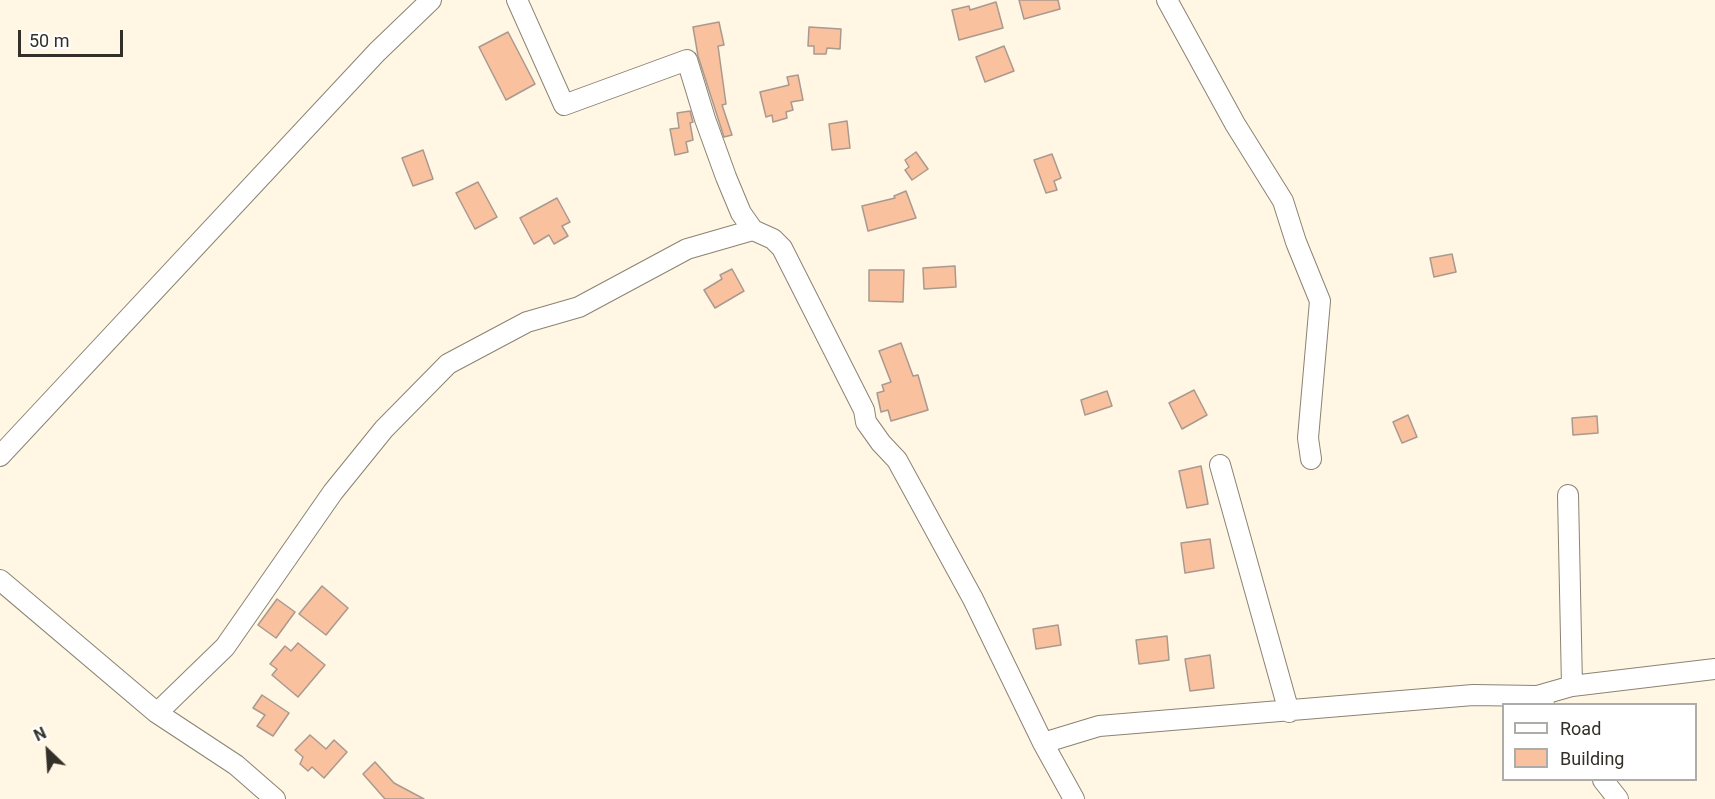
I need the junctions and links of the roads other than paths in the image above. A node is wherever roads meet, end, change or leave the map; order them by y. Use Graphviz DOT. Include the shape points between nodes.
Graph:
graph roads {
  1 [pos="431,0"];
  2 [pos="517,0"];
  3 [pos="1167,0"];
  4 [pos="753,230"];
  5 [pos="0,456"];
  6 [pos="1311,459"];
  7 [pos="1220,465"];
  8 [pos="1568,495"];
  9 [pos="0,580"];
  10 [pos="1715,669"];
  11 [pos="1572,686"];
  12 [pos="1540,700"];
  13 [pos="1289,712"];
  14 [pos="157,713"];
  15 [pos="1043,743"];
  16 [pos="1604,781"];
  17 [pos="275,799"];
  18 [pos="1074,799"];
  19 [pos="1618,799"];
  1 -- 5 [label="street" via="376,52"];
  2 -- 4 [label="street" via="564,105 687,60 726,177"];
  3 -- 6 [label="street" via="1235,124 1283,201 1320,301 1308,438"];
  4 -- 14 [label="street" via="687,249 579,307 526,322 448,364 384,429 333,492 225,647"];
  4 -- 15 [label="street" via="782,248 864,410 866,422 903,470 973,599"];
  7 -- 13 [label="street"];
  8 -- 11 [label="street"];
  9 -- 14 [label="street"];
  10 -- 11 [label="street"];
  11 -- 12 [label="street"];
  12 -- 13 [label="street" via="1473,695"];
  13 -- 15 [label="street" via="1099,726"];
  14 -- 17 [label="street" via="236,765"];
  15 -- 18 [label="street"];
  16 -- 19 [label="street"];
}
